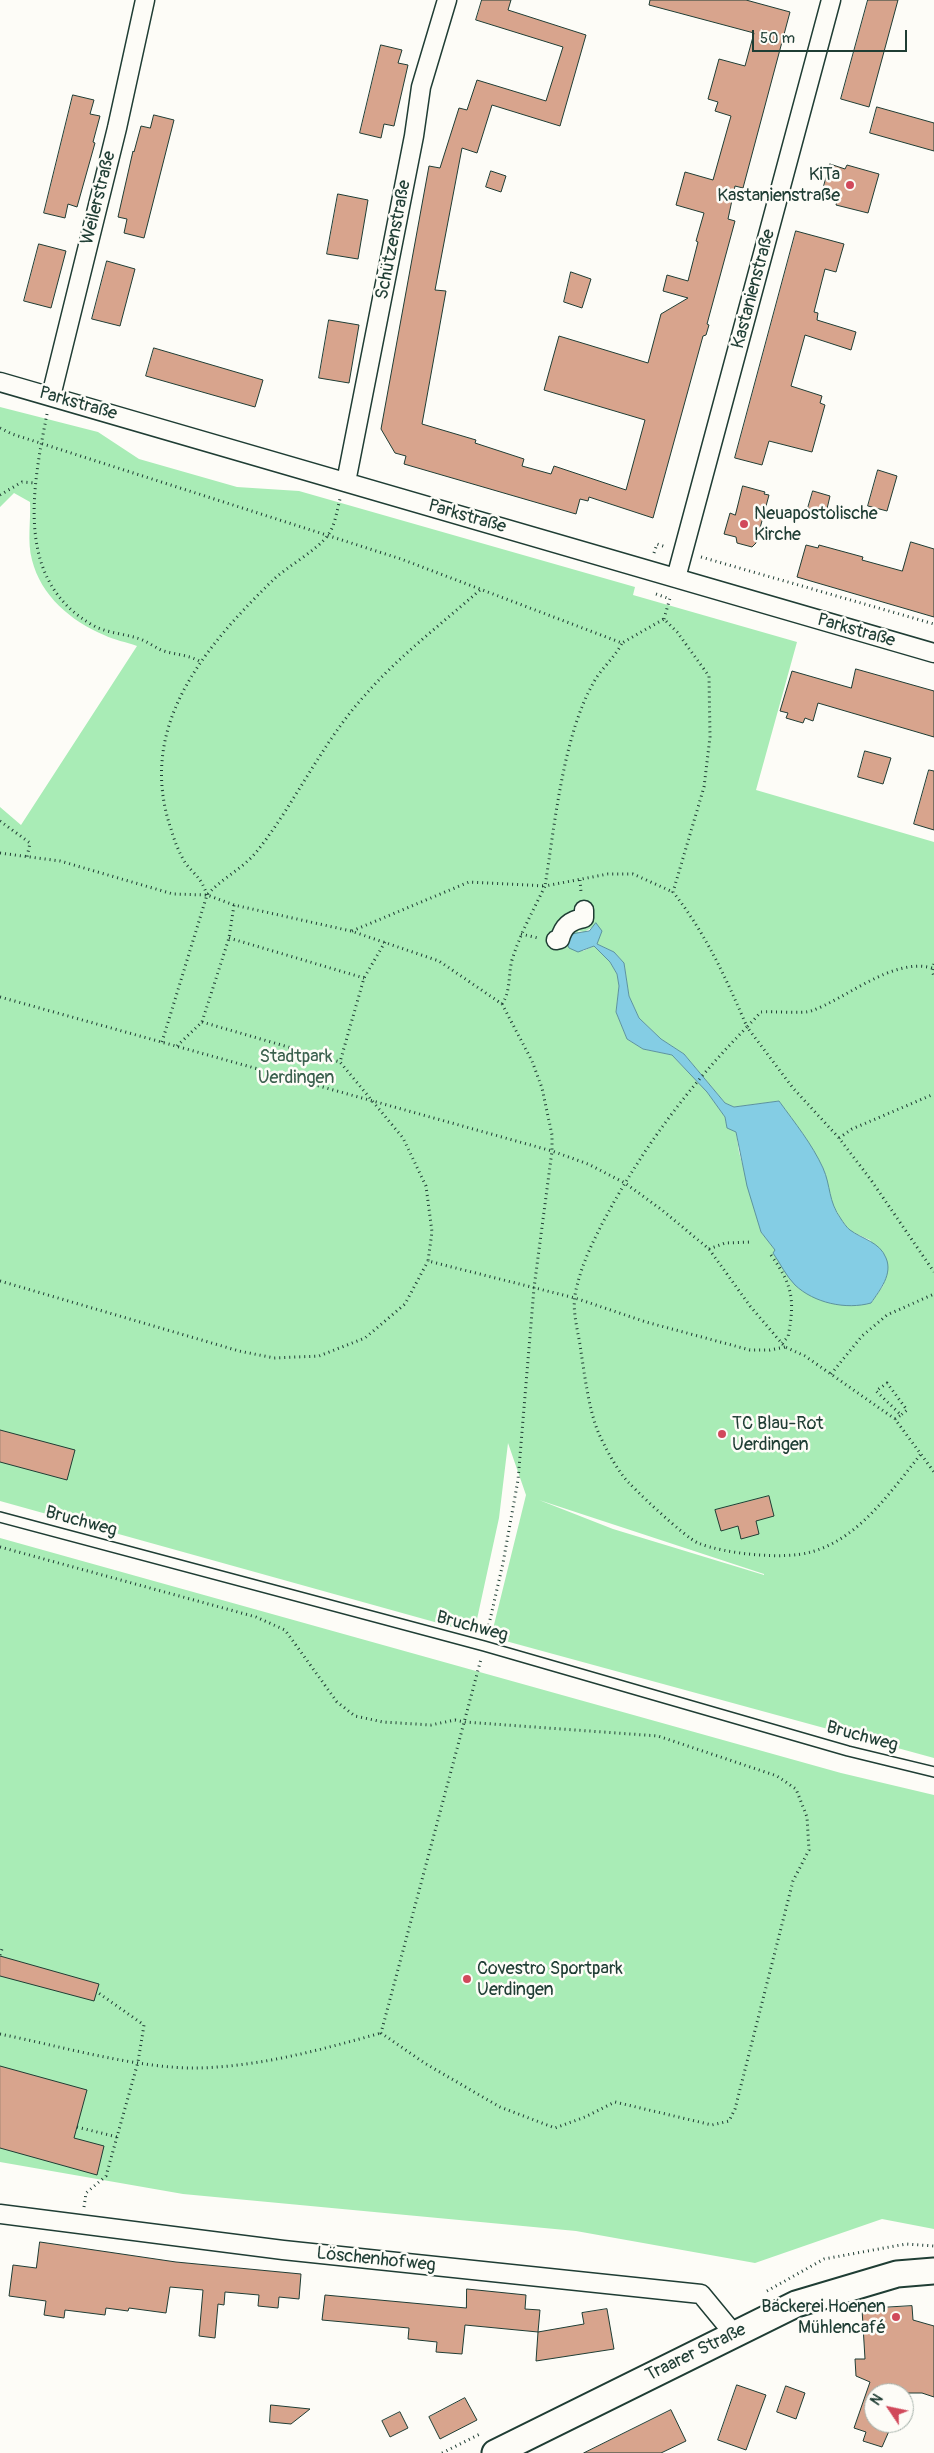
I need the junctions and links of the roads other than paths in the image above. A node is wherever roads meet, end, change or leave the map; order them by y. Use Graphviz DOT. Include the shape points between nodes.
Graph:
graph roads {
  1 [pos="145,0"];
  2 [pos="447,0"];
  3 [pos="832,0"];
  4 [pos="0,382"];
  5 [pos="51,396"];
  6 [pos="346,482"];
  7 [pos="676,578"];
  8 [pos="934,653"];
  9 [pos="584,910"];
  10 [pos="556,940"];
  11 [pos="0,1517"];
  12 [pos="934,1772"];
  13 [pos="0,2214"];
  14 [pos="934,2271"];
  15 [pos="734,2334"];
  16 [pos="495,2453"];
  1 -- 5 [label="street, Weilerstraße"];
  2 -- 6 [label="street, Schützenstraße" via="421,87"];
  3 -- 7 [label="street, Kastanienstraße"];
  4 -- 5 [label="street, Parkstraße"];
  5 -- 6 [label="street, Parkstraße"];
  6 -- 7 [label="street, Parkstraße"];
  7 -- 8 [label="street, Parkstraße"];
  9 -- 10 [label="street" via="584,918 569,923 562,930 560,939"];
  11 -- 12 [label="lane, Bruchweg" via="484,1646 848,1751"];
  13 -- 15 [label="street, Löschenhofweg" via="284,2250 701,2294"];
  14 -- 15 [label="street, Traarer Straße" via="897,2274 796,2304"];
  15 -- 16 [label="street, Traarer Straße"];
}
